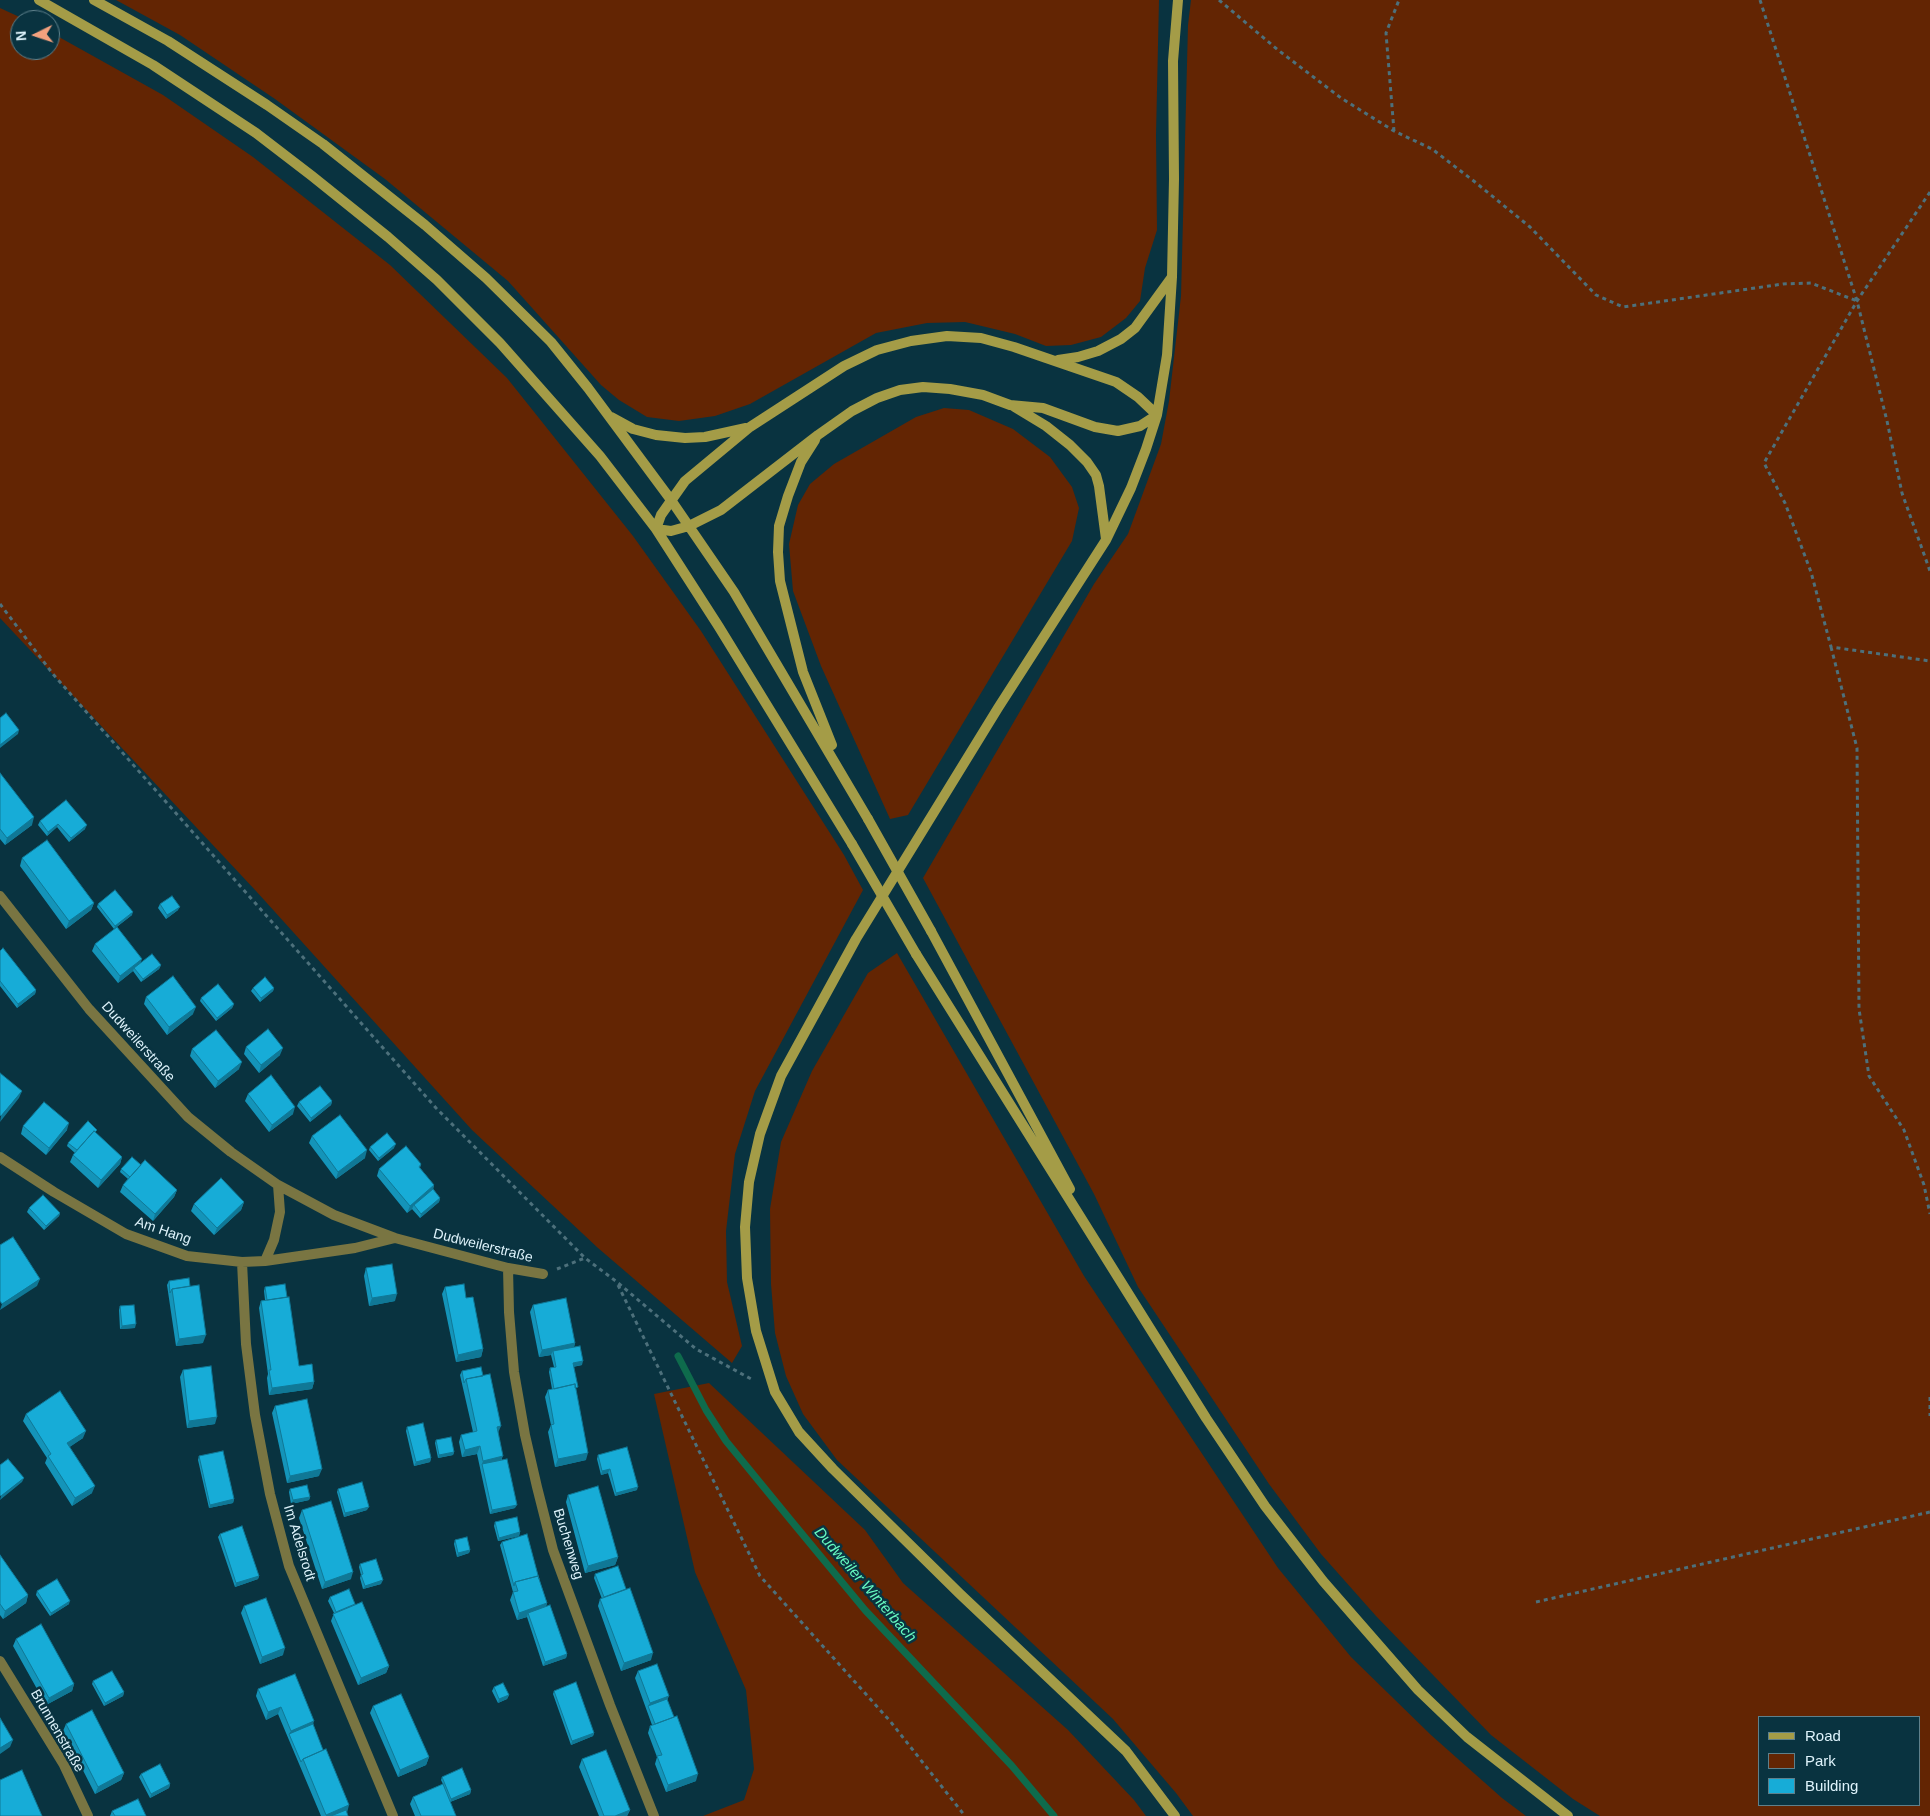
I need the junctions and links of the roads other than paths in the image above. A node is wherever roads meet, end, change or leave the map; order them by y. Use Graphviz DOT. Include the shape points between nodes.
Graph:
graph roads {
  1 [pos="39,0"];
  2 [pos="94,0"];
  3 [pos="1178,0"];
  4 [pos="1172,277"];
  5 [pos="1055,360"];
  6 [pos="1010,405"];
  7 [pos="1157,415"];
  8 [pos="609,416"];
  9 [pos="750,427"];
  10 [pos="818,435"];
  11 [pos="671,500"];
  12 [pos="689,526"];
  13 [pos="656,529"];
  14 [pos="1106,540"];
  15 [pos="843,774"];
  16 [pos="0,896"];
  17 [pos="0,1157"];
  18 [pos="278,1185"];
  19 [pos="395,1238"];
  20 [pos="265,1261"];
  21 [pos="242,1262"];
  22 [pos="508,1268"];
  23 [pos="543,1274"];
  24 [pos="1117,1275"];
  25 [pos="0,1661"];
  26 [pos="88,1816"];
  27 [pos="393,1816"];
  28 [pos="654,1816"];
  29 [pos="1175,1816"];
  30 [pos="1568,1816"];
  1 -- 13 [label="main road" via="153,65 256,134 388,237 437,280 512,356 600,456"];
  2 -- 8 [label="main road" via="223,76 374,183 486,278 551,342"];
  3 -- 4 [label="main road" via="1173,61"];
  4 -- 5 [label="main road" via="1135,328 1121,339 1098,351"];
  4 -- 7 [label="main road" via="1167,355"];
  5 -- 7 [label="main road" via="1116,382"];
  5 -- 9 [label="main road" via="981,338 947,336 911,341 876,350 844,366"];
  6 -- 7 [label="main road" via="1043,408 1118,431 1140,426"];
  6 -- 10 [label="main road" via="950,388 900,390 852,411"];
  6 -- 14 [label="main road" via="1046,426 1087,462 1099,486"];
  7 -- 14 [label="main road" via="1131,488"];
  8 -- 9 [label="main road" via="656,436 705,437"];
  8 -- 11 [label="main road"];
  9 -- 11 [label="main road" via="685,481"];
  10 -- 12 [label="main road" via="721,510"];
  10 -- 15 [label="main road" via="802,462 779,526 780,580 803,672"];
  11 -- 12 [label="main road"];
  11 -- 13 [label="main road"];
  12 -- 13 [label="main road"];
  12 -- 15 [label="main road" via="734,592"];
  13 -- 24 [label="main road, bridge" via="768,705 916,954"];
  14 -- 29 [label="main road" via="856,939 781,1076 760,1134 749,1182 744,1227 747,1278 756,1331 775,1392 799,1432 960,1594 1126,1752"];
  15 -- 24 [label="main road, bridge"];
  16 -- 18 [label="street, Dudweilerstraße" via="89,1009 188,1117"];
  17 -- 21 [label="street, Am Hang" via="126,1234 187,1256"];
  18 -- 19 [label="street, Dudweilerstraße" via="334,1214"];
  18 -- 20 [label="street" via="280,1212"];
  19 -- 20 [label="street, Am Hang" via="355,1248"];
  19 -- 22 [label="street, Dudweilerstraße"];
  20 -- 21 [label="street, Am Hang"];
  21 -- 27 [label="street, Im Adelsrodt" via="246,1344 255,1415 270,1494 289,1566"];
  22 -- 23 [label="street, Dudweilerstraße"];
  22 -- 28 [label="street, Buchenweg" via="514,1372 525,1434 553,1550"];
  24 -- 30 [label="main road" via="1265,1506 1323,1581 1418,1690 1467,1737"];
  25 -- 26 [label="street, Brunnenstraße" via="64,1765"];
}
